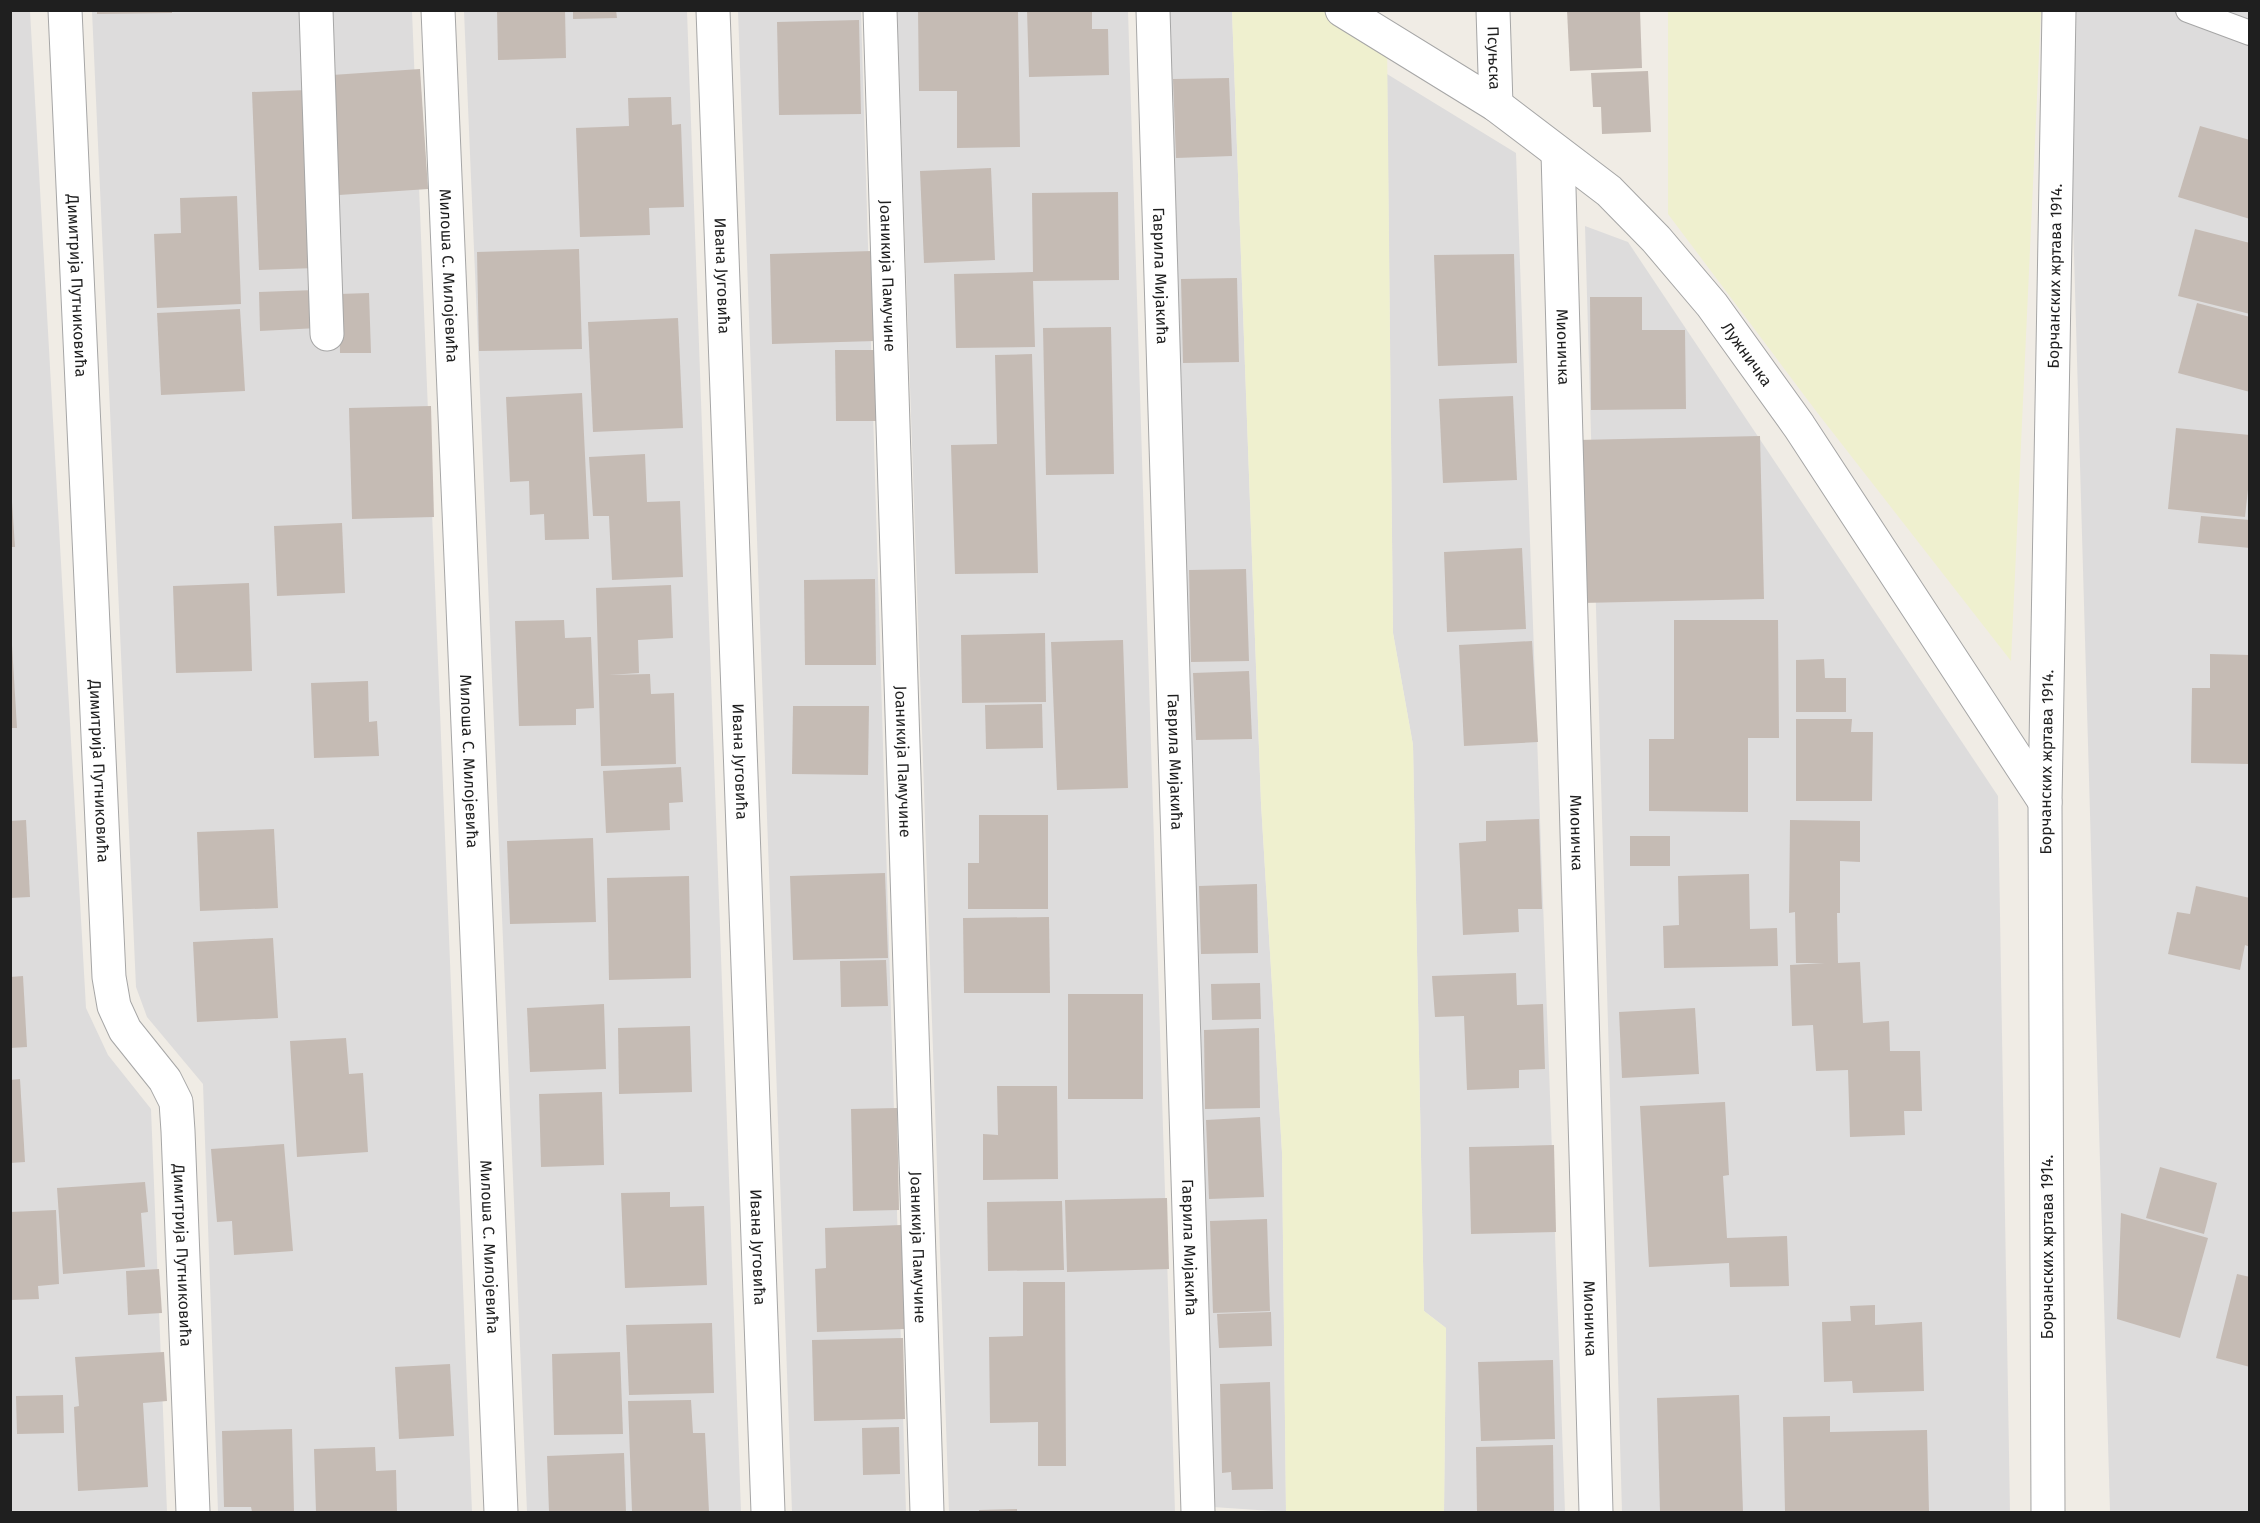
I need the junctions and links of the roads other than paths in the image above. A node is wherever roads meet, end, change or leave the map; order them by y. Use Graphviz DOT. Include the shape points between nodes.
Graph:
graph roads {
  1 [pos="65,10"];
  2 [pos="316,10"];
  3 [pos="438,10"];
  4 [pos="713,10"];
  5 [pos="879,10"];
  6 [pos="1153,10"];
  7 [pos="1342,10"];
  8 [pos="1493,10"];
  9 [pos="2059,10"];
  10 [pos="2188,10"];
  11 [pos="2250,33"];
  12 [pos="1496,105"];
  13 [pos="1558,153"];
  14 [pos="327,334"];
  15 [pos="2045,802"];
  16 [pos="193,1512"];
  17 [pos="501,1512"];
  18 [pos="768,1512"];
  19 [pos="927,1512"];
  20 [pos="1198,1512"];
  21 [pos="1596,1512"];
  22 [pos="2048,1512"];
  1 -- 16 [label="street, Димитрија Путниковића" via="109,977 114,1006 125,1030 165,1080 176,1102"];
  2 -- 14 [label="street"];
  3 -- 17 [label="street, Милоша С. Милојевића"];
  4 -- 18 [label="street, Ивана Југовића"];
  5 -- 19 [label="street, Јоаникија Памучине"];
  6 -- 20 [label="street, Гаврила Мијакића"];
  7 -- 12 [label="street, Лужничка"];
  8 -- 12 [label="street, Псуњска"];
  9 -- 15 [label="street, Борчанских жртава 1914."];
  10 -- 11 [label="lane"];
  12 -- 13 [label="street, Лужничка"];
  13 -- 15 [label="street, Лужничка" via="1609,191 1712,305 1799,426"];
  13 -- 21 [label="street, Мионичка"];
  15 -- 22 [label="street, Борчанских жртава 1914."];
}
